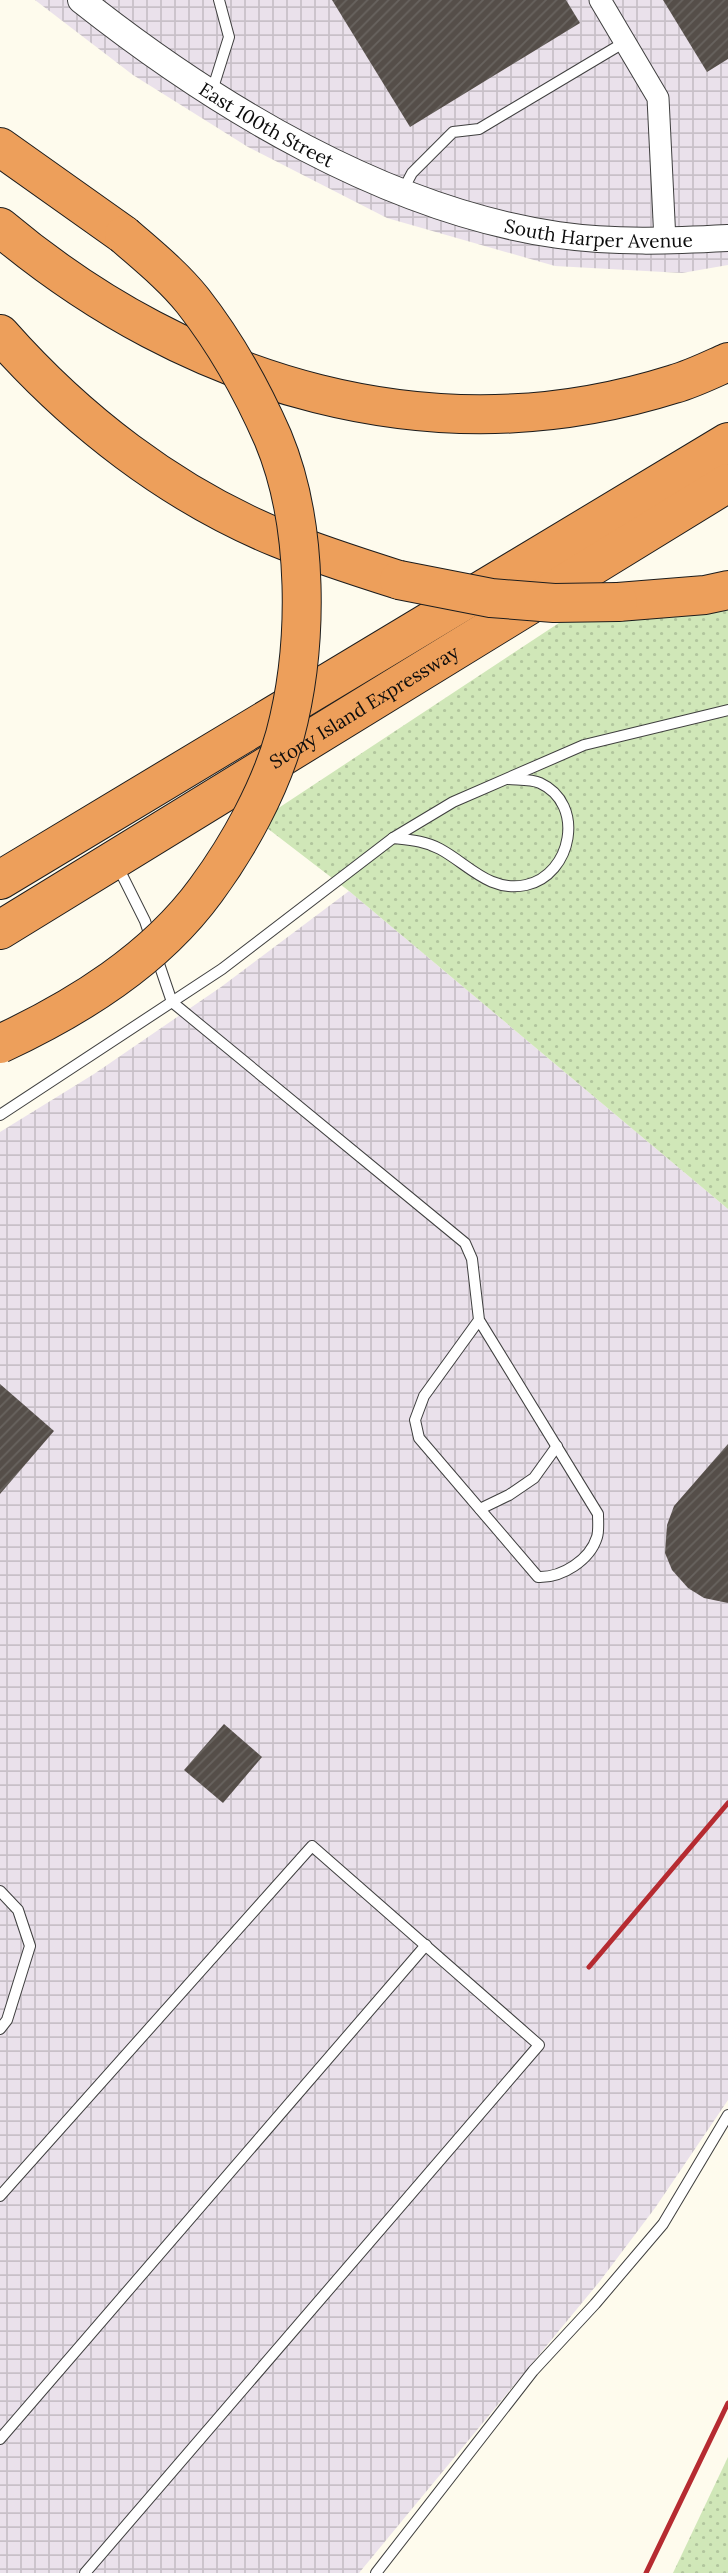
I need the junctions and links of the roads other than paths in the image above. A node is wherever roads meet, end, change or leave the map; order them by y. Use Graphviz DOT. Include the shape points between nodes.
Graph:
graph roads {
  1 [pos="81,0"];
  2 [pos="219,0"];
  3 [pos="600,0"];
  4 [pos="625,42"];
  5 [pos="211,94"];
  6 [pos="0,147"];
  7 [pos="403,192"];
  8 [pos="471,215"];
  9 [pos="0,227"];
  10 [pos="728,237"];
  11 [pos="665,241"];
  12 [pos="0,334"];
  13 [pos="728,362"];
  14 [pos="728,442"];
  15 [pos="728,483"];
  16 [pos="728,590"];
  17 [pos="728,710"];
  18 [pos="181,770"];
  19 [pos="506,779"];
  20 [pos="393,838"];
  21 [pos="0,851"];
  22 [pos="114,860"];
  23 [pos="0,880"];
  24 [pos="0,930"];
  25 [pos="172,1002"];
  26 [pos="0,1044"];
  27 [pos="0,1115"];
  28 [pos="479,1320"];
  29 [pos="557,1446"];
  30 [pos="480,1509"];
  31 [pos="0,1891"];
  32 [pos="426,1945"];
  33 [pos="0,2029"];
  34 [pos="728,2116"];
  35 [pos="0,2196"];
  36 [pos="0,2438"];
  37 [pos="85,2573"];
  38 [pos="376,2573"];
  1 -- 5 [label="street, East 100th Street"];
  2 -- 5 [label="lane" via="229,37"];
  3 -- 4 [label="street"];
  4 -- 7 [label="lane" via="479,129 453,132 412,173"];
  4 -- 11 [label="street" via="658,98"];
  5 -- 7 [label="street, East 100th Street" via="279,135"];
  6 -- 26 [label="highway, bridge" via="124,235 162,268 222,342 274,440 300,559 302,614 285,736 239,839 205,891 167,933 106,986"];
  7 -- 8 [label="street, East 100th Street"];
  8 -- 11 [label="street, South Harper Avenue" via="558,235"];
  9 -- 13 [label="highway" via="95,297 199,353 260,377 368,406 420,413 523,414 626,398"];
  10 -- 11 [label="street, South Harper Avenue"];
  12 -- 16 [label="highway, bridge" via="71,405 151,469 198,499 329,558 399,579 491,598 618,602"];
  14 -- 18 [label="highway, Stony Island Expressway"];
  15 -- 22 [label="highway, Stony Island Expressway"];
  17 -- 19 [label="lane" via="584,745"];
  18 -- 21 [label="highway" via="109,792"];
  18 -- 23 [label="highway, Stony Island Expressway"];
  19 -- 20 [label="lane" via="453,802"];
  19 -- 20 [label="lane" via="539,782 556,795 565,811 569,835 564,856 548,876 526,885 505,886 482,878 439,848"];
  20 -- 25 [label="lane"];
  22 -- 24 [label="highway, Stony Island Expressway"];
  22 -- 25 [label="lane" via="145,921"];
  25 -- 27 [label="lane"];
  25 -- 28 [label="lane" via="465,1243 472,1259"];
  28 -- 29 [label="lane"];
  28 -- 30 [label="lane" via="424,1396 415,1420 419,1438"];
  29 -- 30 [label="lane" via="534,1478"];
  29 -- 30 [label="lane" via="598,1514 598,1536 589,1554 551,1578 538,1577"];
  31 -- 33 [label="lane" via="18,1910 30,1946 7,2020"];
  32 -- 35 [label="lane" via="312,1846"];
  32 -- 36 [label="lane"];
  32 -- 37 [label="lane" via="539,2045"];
  34 -- 38 [label="lane" via="663,2224 534,2371"];
}
